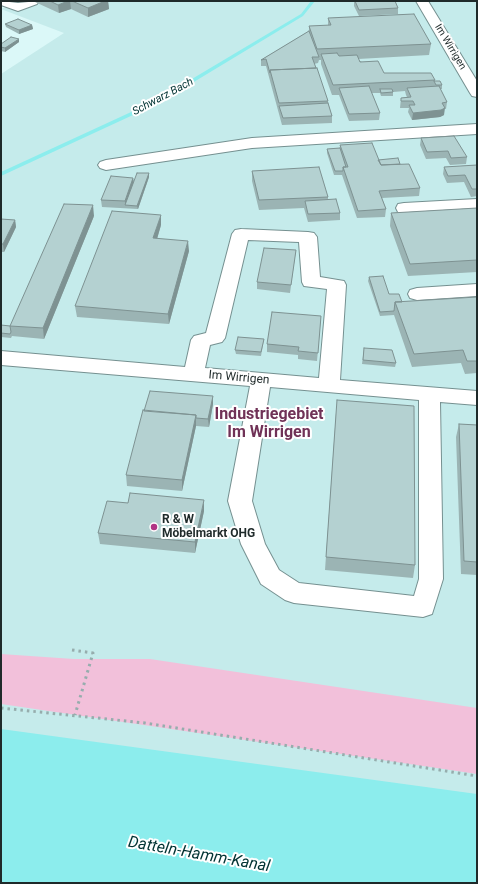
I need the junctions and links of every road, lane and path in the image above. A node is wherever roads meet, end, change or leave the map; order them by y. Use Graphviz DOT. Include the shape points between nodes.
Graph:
graph roads {
  1 [pos="2,1"];
  2 [pos="33,1"];
  3 [pos="422,1"];
  4 [pos="477,93"];
  5 [pos="477,129"];
  6 [pos="106,165"];
  7 [pos="477,204"];
  8 [pos="404,208"];
  9 [pos="477,290"];
  10 [pos="417,294"];
  11 [pos="1,358"];
  12 [pos="193,374"];
  13 [pos="261,380"];
  14 [pos="329,385"];
  15 [pos="428,394"];
  16 [pos="477,398"];
  17 [pos="72,650"];
  18 [pos="1,708"];
  19 [pos="75,715"];
  20 [pos="477,776"];
  1 -- 2 [label="street" via="18,7"];
  3 -- 4 [label="street, Im Wirrigen"];
  5 -- 6 [label="street" via="252,143"];
  7 -- 8 [label="street"];
  9 -- 10 [label="street"];
  11 -- 12 [label="street, Im Wirrigen"];
  12 -- 13 [label="street, Im Wirrigen"];
  12 -- 14 [label="street" via="201,340 216,338 241,234 308,237 311,282 337,285"];
  13 -- 14 [label="street, Im Wirrigen"];
  13 -- 15 [label="street" via="240,502 253,544 270,577 294,593 423,607 431,579"];
  14 -- 15 [label="street, Im Wirrigen"];
  15 -- 16 [label="street, Im Wirrigen"];
  17 -- 19 [label="path" via="93,653"];
  18 -- 19 [label="path"];
  19 -- 20 [label="path" via="153,724"];
}
